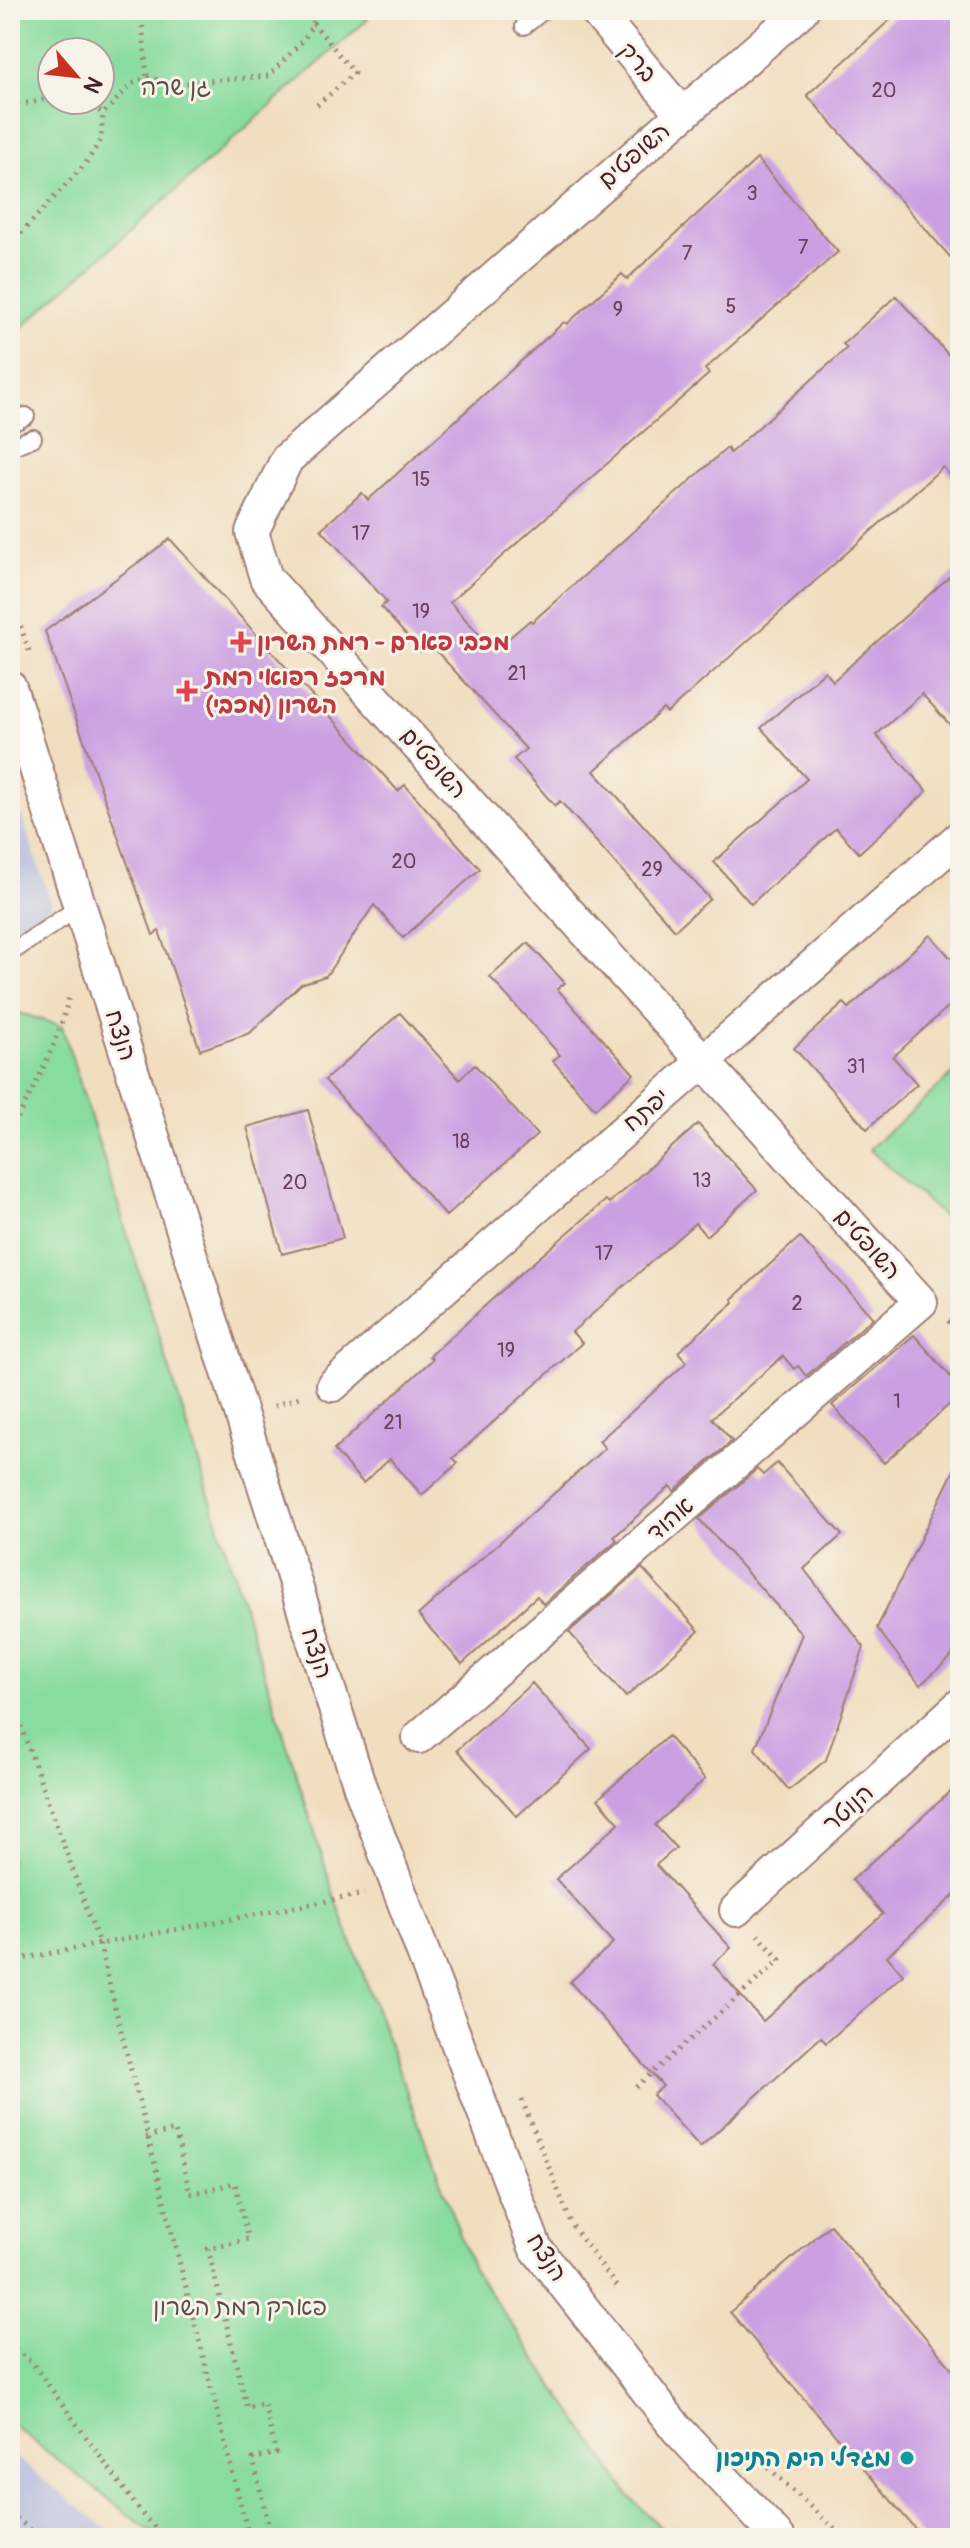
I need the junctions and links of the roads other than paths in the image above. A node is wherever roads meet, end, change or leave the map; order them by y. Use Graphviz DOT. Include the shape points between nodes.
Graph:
graph roads {
  1 [pos="544,10"];
  2 [pos="595,10"];
  3 [pos="802,10"];
  4 [pos="524,26"];
  5 [pos="682,114"];
  6 [pos="26,416"];
  7 [pos="10,424"];
  8 [pos="33,438"];
  9 [pos="10,447"];
  10 [pos="22,678"];
  11 [pos="960,837"];
  12 [pos="81,906"];
  13 [pos="10,953"];
  14 [pos="703,1061"];
  15 [pos="921,1302"];
  16 [pos="333,1385"];
  17 [pos="960,1705"];
  18 [pos="419,1737"];
  19 [pos="736,1910"];
  20 [pos="779,2538"];
  1 -- 4 [label="lane"];
  2 -- 5 [label="street, ברק"];
  3 -- 5 [label="street, השופטים"];
  5 -- 14 [label="street, השופטים" via="287,459 252,532 266,578"];
  6 -- 7 [label="lane"];
  8 -- 9 [label="lane"];
  10 -- 12 [label="street, הנצח"];
  11 -- 14 [label="street, יפתח"];
  12 -- 13 [label="lane"];
  12 -- 20 [label="street, הנצח" via="360,1787 535,2247 677,2429"];
  14 -- 15 [label="street, השופטים"];
  14 -- 16 [label="street, יפתח"];
  15 -- 18 [label="street, אהוד"];
  17 -- 19 [label="street, הנוטר"];
}
